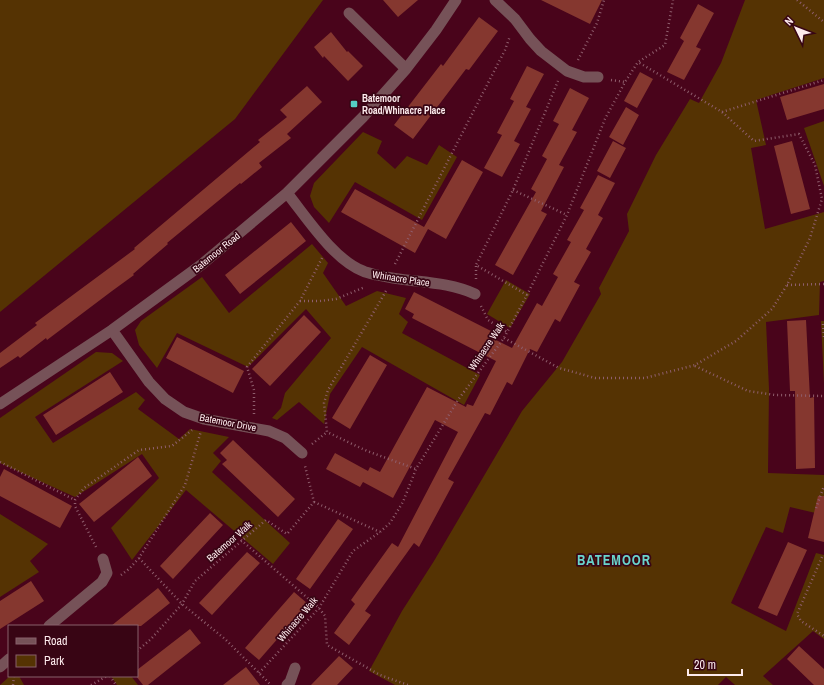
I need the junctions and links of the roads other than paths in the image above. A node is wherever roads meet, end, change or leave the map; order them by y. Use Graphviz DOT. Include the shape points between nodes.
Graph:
graph roads {
  1 [pos="456,0"];
  2 [pos="495,0"];
  3 [pos="349,13"];
  4 [pos="406,69"];
  5 [pos="598,77"];
  6 [pos="287,194"];
  7 [pos="475,294"];
  8 [pos="112,330"];
  9 [pos="0,404"];
  10 [pos="302,453"];
  11 [pos="103,559"];
  12 [pos="50,625"];
  13 [pos="8,660"];
  14 [pos="0,667"];
  15 [pos="294,668"];
  16 [pos="287,685"];
  1 -- 4 [label="street, Batemoor Road"];
  2 -- 5 [label="street" via="515,19 541,51 567,71 584,77"];
  3 -- 4 [label="street"];
  4 -- 6 [label="street, Batemoor Road"];
  6 -- 7 [label="street, Whinacre Place" via="343,260 362,271 430,282"];
  6 -- 8 [label="street, Batemoor Road" via="201,265"];
  8 -- 9 [label="street, Batemoor Road"];
  8 -- 10 [label="street, Batemoor Drive" via="149,382 165,399 184,412 204,419 269,431 285,438"];
  11 -- 12 [label="street" via="107,573 102,582"];
  13 -- 14 [label="street"];
  15 -- 16 [label="street"];
}
